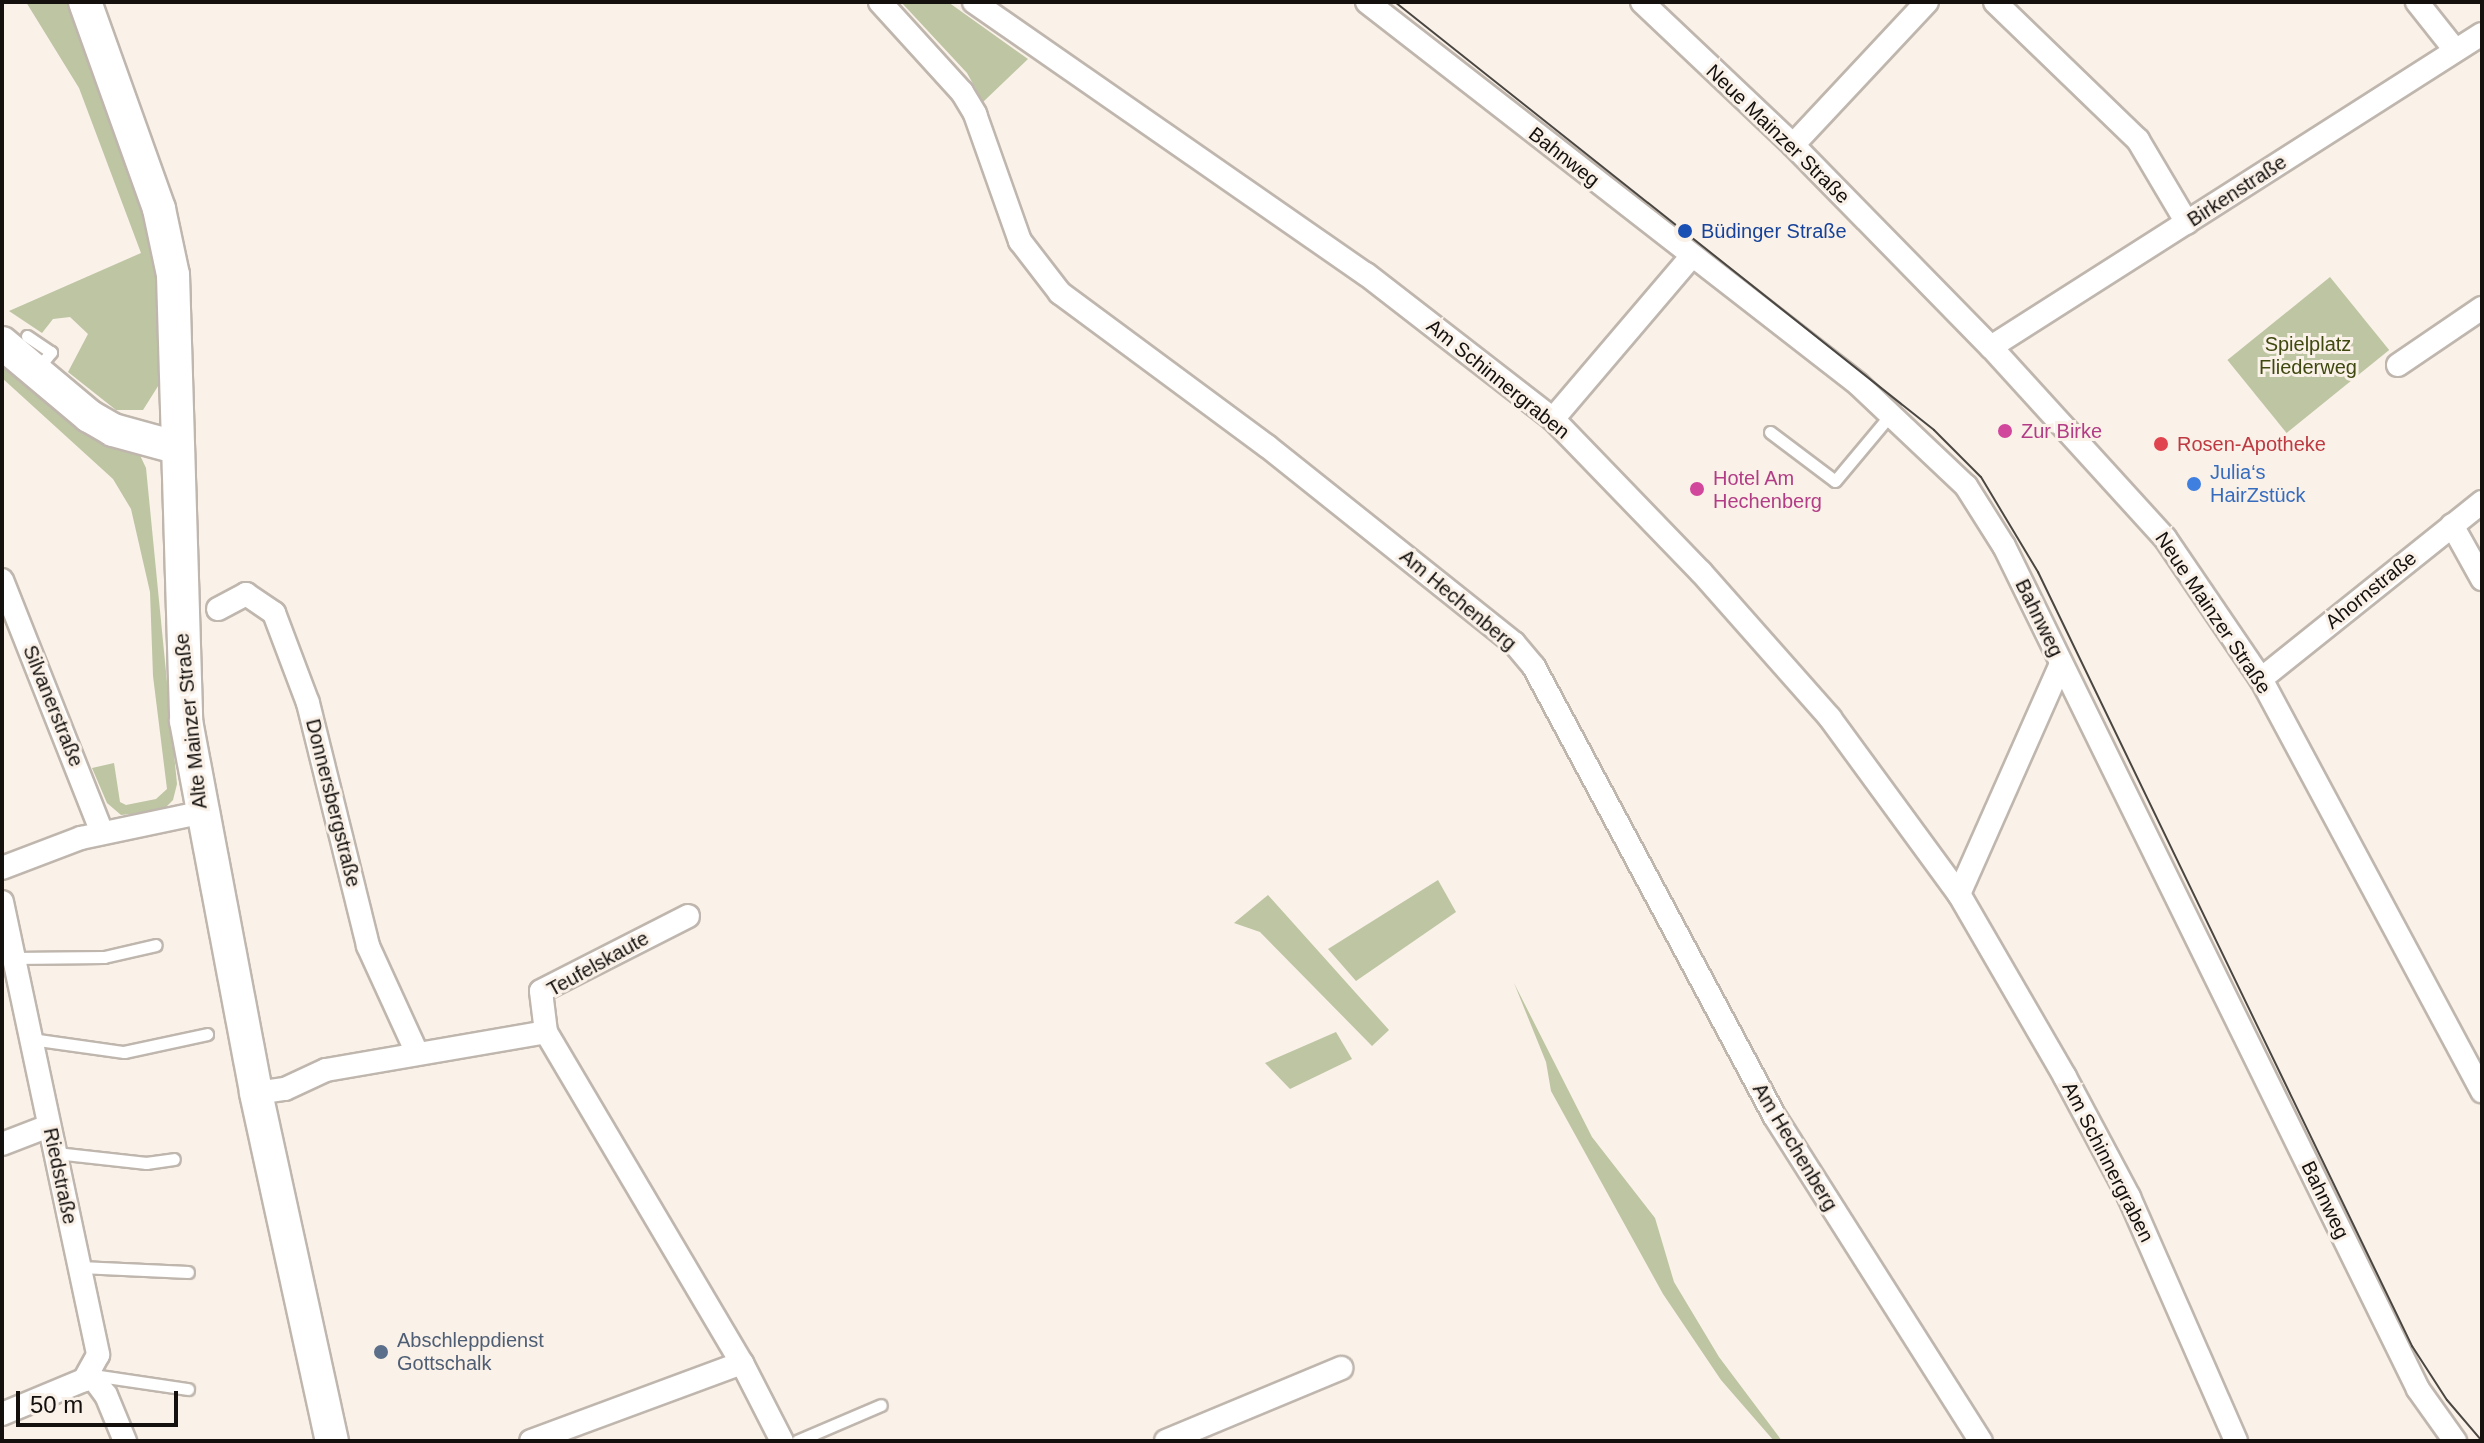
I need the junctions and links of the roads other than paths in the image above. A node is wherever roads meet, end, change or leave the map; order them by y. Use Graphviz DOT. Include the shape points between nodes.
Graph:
graph roads {
  1 [pos="85,2"];
  2 [pos="880,2"];
  3 [pos="974,2"];
  4 [pos="1367,2"];
  5 [pos="1642,2"];
  6 [pos="1927,2"];
  7 [pos="1995,2"];
  8 [pos="2417,2"];
  9 [pos="2482,34"];
  10 [pos="2455,50"];
  11 [pos="1793,145"];
  12 [pos="2187,223"];
  13 [pos="1691,257"];
  14 [pos="2482,308"];
  15 [pos="15,340"];
  16 [pos="1991,347"];
  17 [pos="2398,365"];
  18 [pos="1891,414"];
  19 [pos="1553,419"];
  20 [pos="1770,432"];
  21 [pos="175,447"];
  22 [pos="2482,502"];
  23 [pos="2452,525"];
  24 [pos="2482,579"];
  25 [pos="2,580"];
  26 [pos="218,609"];
  27 [pos="2061,664"];
  28 [pos="2261,679"];
  29 [pos="200,813"];
  30 [pos="102,833"];
  31 [pos="2,868"];
  32 [pos="1959,894"];
  33 [pos="2,902"];
  34 [pos="688,916"];
  35 [pos="156,945"];
  36 [pos="14,958"];
  37 [pos="546,1032"];
  38 [pos="207,1034"];
  39 [pos="31,1039"];
  40 [pos="417,1053"];
  41 [pos="2480,1085"];
  42 [pos="256,1093"];
  43 [pos="49,1126"];
  44 [pos="2,1144"];
  45 [pos="56,1153"];
  46 [pos="174,1159"];
  47 [pos="80,1267"];
  48 [pos="188,1272"];
  49 [pos="742,1363"];
  50 [pos="1341,1368"];
  51 [pos="90,1374"];
  52 [pos="188,1389"];
  53 [pos="881,1405"];
  54 [pos="2,1414"];
  55 [pos="125,1441"];
  56 [pos="332,1441"];
  57 [pos="531,1441"];
  58 [pos="782,1441"];
  59 [pos="797,1441"];
  60 [pos="1166,1441"];
  61 [pos="1981,1441"];
  62 [pos="2236,1441"];
  63 [pos="2455,1441"];
  1 -- 21 [label="street, Alte Mainzer Straße" via="159,209 173,275"];
  2 -- 61 [label="street, Am Hechenberg" via="962,92 975,114 1020,241 1060,293 1267,446 1514,643 1534,667 1775,1117"];
  3 -- 19 [label="street, Am Schinnergraben" via="1366,274"];
  4 -- 13 [label="street, Bahnweg"];
  5 -- 11 [label="street, Neue Mainzer Straße"];
  6 -- 11 [label="street"];
  7 -- 12 [label="street" via="2138,140"];
  8 -- 10 [label="street"];
  9 -- 10 [label="street, Birkenstraße"];
  10 -- 12 [label="street, Birkenstraße"];
  11 -- 16 [label="street, Neue Mainzer Straße"];
  12 -- 16 [label="street, Birkenstraße"];
  13 -- 18 [label="street, Bahnweg"];
  13 -- 19 [label="street"];
  14 -- 17 [label="street"];
  15 -- 21 [label="street" via="35,372 113,430"];
  16 -- 28 [label="street, Neue Mainzer Straße" via="2165,538"];
  18 -- 20 [label="lane" via="1835,481"];
  18 -- 27 [label="street, Bahnweg" via="1952,470 1990,519"];
  19 -- 32 [label="street, Am Schinnergraben" via="1701,572 1830,718"];
  21 -- 29 [label="street, Alte Mainzer Straße" via="186,721"];
  22 -- 23 [label="street, Ahornstraße"];
  23 -- 24 [label="street"];
  23 -- 28 [label="street, Ahornstraße"];
  25 -- 30 [label="street, Silvanerstraße"];
  26 -- 40 [label="street, Donnersbergstraße" via="246,594 274,613 308,703 368,946"];
  27 -- 32 [label="street"];
  27 -- 63 [label="street, Bahnweg" via="2418,1389"];
  28 -- 41 [label="street, Neue Mainzer Straße"];
  29 -- 30 [label="street"];
  29 -- 42 [label="street, Alte Mainzer Straße"];
  30 -- 31 [label="street"];
  32 -- 62 [label="street, Am Schinnergraben" via="2129,1197"];
  33 -- 36 [label="street, Riedstraße"];
  34 -- 37 [label="street, Teufelskaute" via="541,991"];
  35 -- 36 [label="lane" via="104,957"];
  36 -- 39 [label="street, Riedstraße"];
  37 -- 40 [label="street"];
  37 -- 49 [label="street"];
  38 -- 39 [label="lane" via="124,1052"];
  39 -- 43 [label="street, Riedstraße"];
  40 -- 42 [label="street" via="326,1070 285,1089"];
  42 -- 56 [label="street, Alte Mainzer Straße"];
  43 -- 44 [label="street"];
  43 -- 45 [label="street, Riedstraße"];
  45 -- 46 [label="lane" via="146,1163"];
  45 -- 47 [label="street, Riedstraße"];
  47 -- 48 [label="lane"];
  47 -- 51 [label="street, Riedstraße" via="97,1344"];
  49 -- 57 [label="street"];
  49 -- 58 [label="street"];
  50 -- 60 [label="street"];
  51 -- 52 [label="lane"];
  51 -- 54 [label="street"];
  51 -- 55 [label="street" via="106,1395"];
  53 -- 59 [label="lane"];
}
